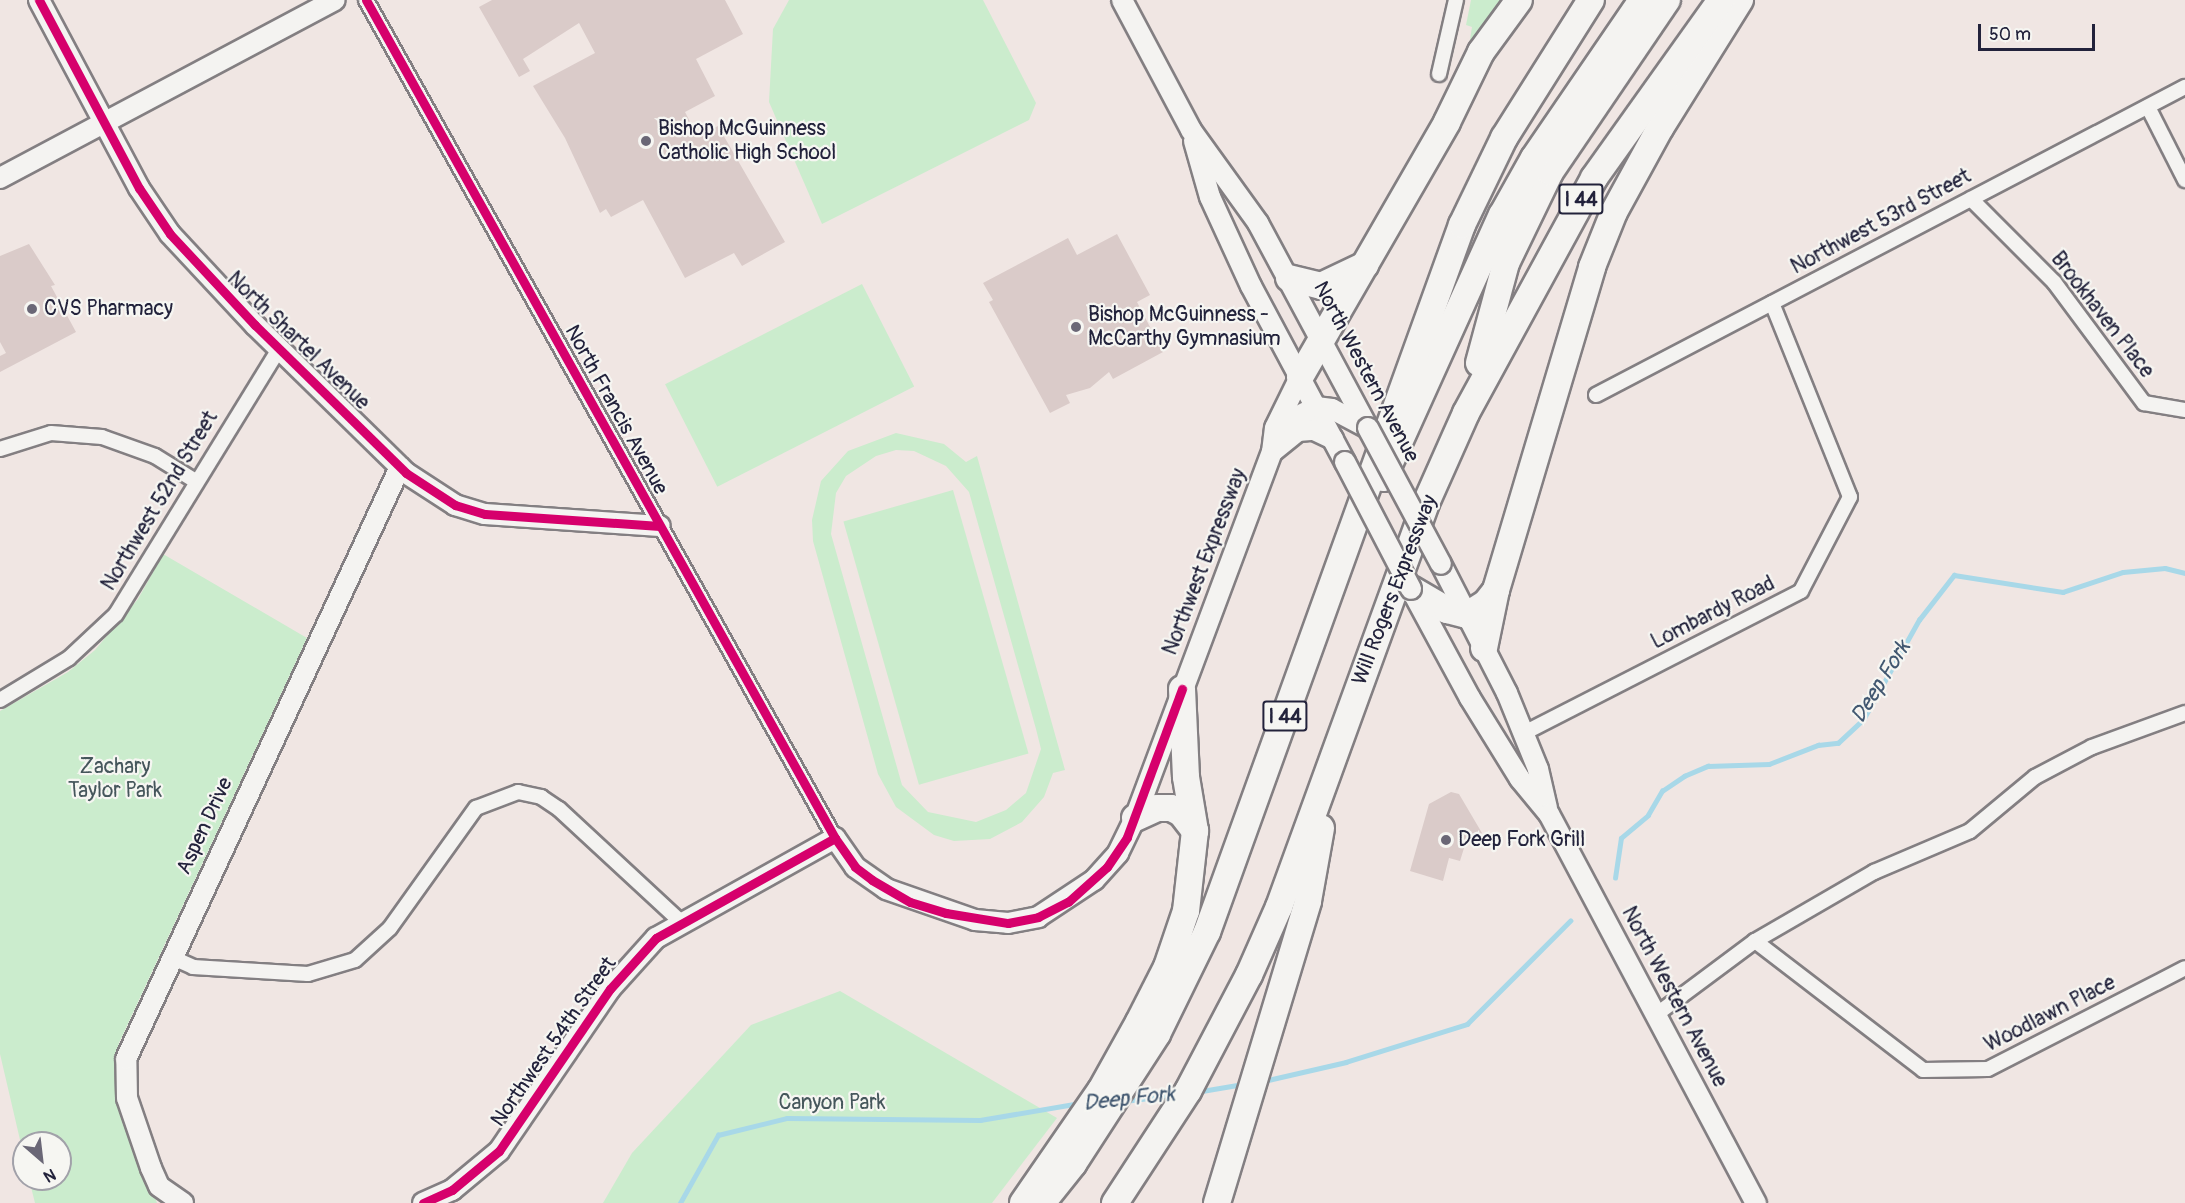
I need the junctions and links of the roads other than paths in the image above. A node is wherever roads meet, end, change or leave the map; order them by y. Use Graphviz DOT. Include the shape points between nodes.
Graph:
graph roads {
  1 [pos="39,0"];
  2 [pos="335,0"];
  3 [pos="366,0"];
  4 [pos="1122,0"];
  5 [pos="1456,0"];
  6 [pos="1519,0"];
  7 [pos="1592,0"];
  8 [pos="1642,0"];
  9 [pos="1666,0"];
  10 [pos="1721,0"];
  11 [pos="1740,0"];
  12 [pos="1439,74"];
  13 [pos="2185,87"];
  14 [pos="2148,107"];
  15 [pos="103,123"];
  16 [pos="1191,130"];
  17 [pos="0,178"];
  18 [pos="2185,180"];
  19 [pos="1971,199"];
  20 [pos="1365,265"];
  21 [pos="1289,278"];
  22 [pos="1772,303"];
  23 [pos="1321,339"];
  24 [pos="279,349"];
  25 [pos="1300,376"];
  26 [pos="1596,395"];
  27 [pos="1316,407"];
  28 [pos="2185,410"];
  29 [pos="1466,413"];
  30 [pos="1363,422"];
  31 [pos="1275,428"];
  32 [pos="1333,439"];
  33 [pos="0,449"];
  34 [pos="1272,452"];
  35 [pos="400,467"];
  36 [pos="197,482"];
  37 [pos="660,526"];
  38 [pos="1331,587"];
  39 [pos="1496,590"];
  40 [pos="1420,599"];
  41 [pos="1467,615"];
  42 [pos="1485,648"];
  43 [pos="1182,689"];
  44 [pos="0,699"];
  45 [pos="2185,713"];
  46 [pos="1524,733"];
  47 [pos="1334,756"];
  48 [pos="1549,814"];
  49 [pos="1135,818"];
  50 [pos="1195,831"];
  51 [pos="835,838"];
  52 [pos="680,921"];
  53 [pos="1755,941"];
  54 [pos="171,957"];
  55 [pos="2185,968"];
  56 [pos="1657,1014"];
  57 [pos="1148,1028"];
  58 [pos="1064,1159"];
  59 [pos="183,1203"];
  60 [pos="423,1203"];
  61 [pos="1023,1203"];
  62 [pos="1042,1203"];
  63 [pos="1115,1203"];
  64 [pos="1217,1203"];
  65 [pos="1756,1203"];
  1 -- 15 [label="main road, North Shartel Avenue"];
  2 -- 15 [label="main road"];
  3 -- 37 [label="street, North Francis Avenue"];
  4 -- 16 [label="main road, North Western Avenue"];
  5 -- 12 [label="street"];
  6 -- 20 [label="highway" via="1481,52 1448,122"];
  7 -- 38 [label="highway, I 44" via="1515,120 1462,225"];
  8 -- 38 [label="highway" via="1534,158 1502,215 1468,283 1420,402"];
  9 -- 29 [label="highway" via="1574,134 1522,227 1506,263"];
  10 -- 29 [label="highway, Will Rogers Expressway / I 44" via="1594,178"];
  11 -- 39 [label="highway" via="1660,128 1596,256"];
  13 -- 14 [label="street, Northwest 53rd Street"];
  14 -- 18 [label="street"];
  14 -- 19 [label="street, Northwest 53rd Street"];
  15 -- 17 [label="main road"];
  15 -- 24 [label="main road, North Shartel Avenue" via="170,234"];
  16 -- 21 [label="main road, North Western Avenue" via="1233,183"];
  16 -- 25 [label="main road, North Western Avenue" via="1210,197"];
  19 -- 22 [label="street, Northwest 53rd Street"];
  19 -- 28 [label="street, Brookhaven Place" via="2054,282 2144,403"];
  20 -- 21 [label="highway" via="1321,286"];
  20 -- 23 [label="highway"];
  21 -- 23 [label="main road, North Western Avenue"];
  22 -- 26 [label="street, Northwest 53rd Street"];
  22 -- 46 [label="street, Lombardy Road" via="1850,497 1801,591"];
  23 -- 25 [label="highway"];
  23 -- 30 [label="main road, North Western Avenue"];
  24 -- 35 [label="main road, North Shartel Avenue"];
  24 -- 36 [label="street, Northwest 52nd Street"];
  25 -- 27 [label="main road, North Western Avenue"];
  25 -- 31 [label="main road, Northwest Expressway"];
  27 -- 30 [label="main road"];
  27 -- 31 [label="main road"];
  27 -- 32 [label="main road, North Western Avenue"];
  29 -- 47 [label="highway, Will Rogers Expressway / I 44" via="1426,503"];
  30 -- 41 [label="main road, North Western Avenue, bridge"];
  31 -- 34 [label="main road, Northwest Expressway"];
  32 -- 34 [label="main road, Northwest Expressway" via="1302,430"];
  32 -- 40 [label="main road, North Western Avenue, bridge"];
  33 -- 36 [label="street" via="51,433 102,437 155,456"];
  34 -- 43 [label="main road, Northwest Expressway"];
  35 -- 37 [label="main road, North Shartel Avenue" via="433,493 485,514"];
  35 -- 54 [label="main road, Aspen Drive"];
  36 -- 44 [label="street, Northwest 52nd Street" via="116,614 69,658"];
  37 -- 51 [label="street, North Francis Avenue"];
  38 -- 57 [label="highway, I 44" via="1207,932"];
  39 -- 41 [label="highway" via="1478,610"];
  39 -- 42 [label="highway"];
  40 -- 41 [label="highway"];
  40 -- 48 [label="main road, North Western Avenue" via="1520,779"];
  41 -- 42 [label="main road, North Western Avenue"];
  42 -- 46 [label="main road, North Western Avenue"];
  43 -- 49 [label="main road"];
  43 -- 50 [label="highway" via="1186,777"];
  45 -- 53 [label="street" via="2092,747 2035,777 1970,831 1874,872"];
  46 -- 48 [label="main road, North Western Avenue"];
  47 -- 63 [label="highway, Will Rogers Expressway / I 44" via="1279,907 1224,1027 1146,1159"];
  47 -- 64 [label="highway" via="1308,901"];
  48 -- 56 [label="main road, North Western Avenue"];
  49 -- 50 [label="highway" via="1157,808 1171,808 1181,813"];
  49 -- 51 [label="main road" via="1118,853 1081,892 1038,916 1008,923 960,917 896,896 855,867"];
  50 -- 57 [label="highway" via="1186,911"];
  51 -- 52 [label="main road, Northwest 54th Street"];
  52 -- 54 [label="street" via="559,809 541,797 518,792 476,808 390,928 355,960 309,974 193,967"];
  52 -- 60 [label="main road, Northwest 54th Street" via="649,945 610,989 499,1151 452,1190"];
  53 -- 55 [label="street, Woodlawn Place" via="1923,1070 1988,1069"];
  53 -- 56 [label="street"];
  54 -- 59 [label="main road, Aspen Drive" via="134,1038 124,1080 159,1186"];
  56 -- 65 [label="main road, North Western Avenue"];
  57 -- 58 [label="highway, I 44"];
  58 -- 61 [label="highway"];
  58 -- 62 [label="highway, I 44"];
}
